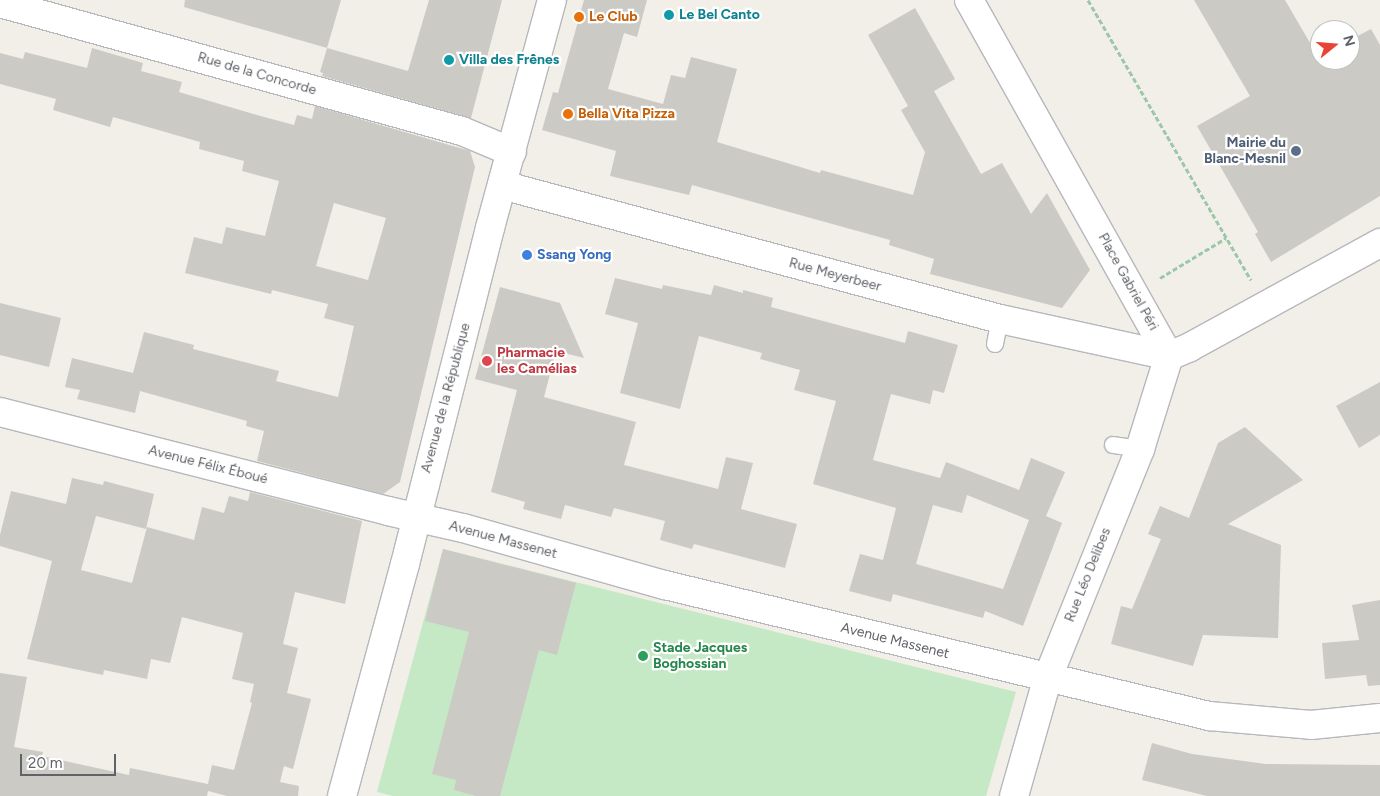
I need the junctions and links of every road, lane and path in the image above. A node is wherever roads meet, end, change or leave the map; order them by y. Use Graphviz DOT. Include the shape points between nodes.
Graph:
graph roads {
  1 [pos="552,0"];
  2 [pos="969,0"];
  3 [pos="1088,0"];
  4 [pos="0,3"];
  5 [pos="512,152"];
  6 [pos="502,185"];
  7 [pos="1226,238"];
  8 [pos="1380,243"];
  9 [pos="1135,293"];
  10 [pos="1266,306"];
  11 [pos="1169,356"];
  12 [pos="0,412"];
  13 [pos="1113,445"];
  14 [pos="1140,449"];
  15 [pos="416,517"];
  16 [pos="1048,677"];
  17 [pos="1380,718"];
  18 [pos="342,796"];
  19 [pos="1014,796"];
  1 -- 5 [label="street, Avenue de la République"];
  2 -- 9 [label="street, Place Gabriel Péri"];
  3 -- 7 [label="path"];
  4 -- 5 [label="street, Rue de la Concorde" via="477,135"];
  5 -- 6 [label="street, Avenue de la République"];
  6 -- 11 [label="street, Rue Meyerbeer" via="997,331"];
  6 -- 15 [label="street, Avenue de la République"];
  7 -- 9 [label="path"];
  7 -- 10 [label="path"];
  8 -- 10 [label="street"];
  9 -- 11 [label="street, Place Gabriel Péri"];
  10 -- 11 [label="street"];
  11 -- 14 [label="street, Rue Léo Delibes"];
  12 -- 15 [label="street, Avenue Félix Éboué"];
  13 -- 14 [label="lane"];
  14 -- 16 [label="street, Rue Léo Delibes"];
  15 -- 16 [label="street, Avenue Massenet" via="665,585"];
  15 -- 18 [label="street, Avenue de la République"];
  16 -- 17 [label="street, Avenue Massenet" via="1209,716 1311,725"];
  16 -- 19 [label="street, Rue Léo Delibes"];
}
